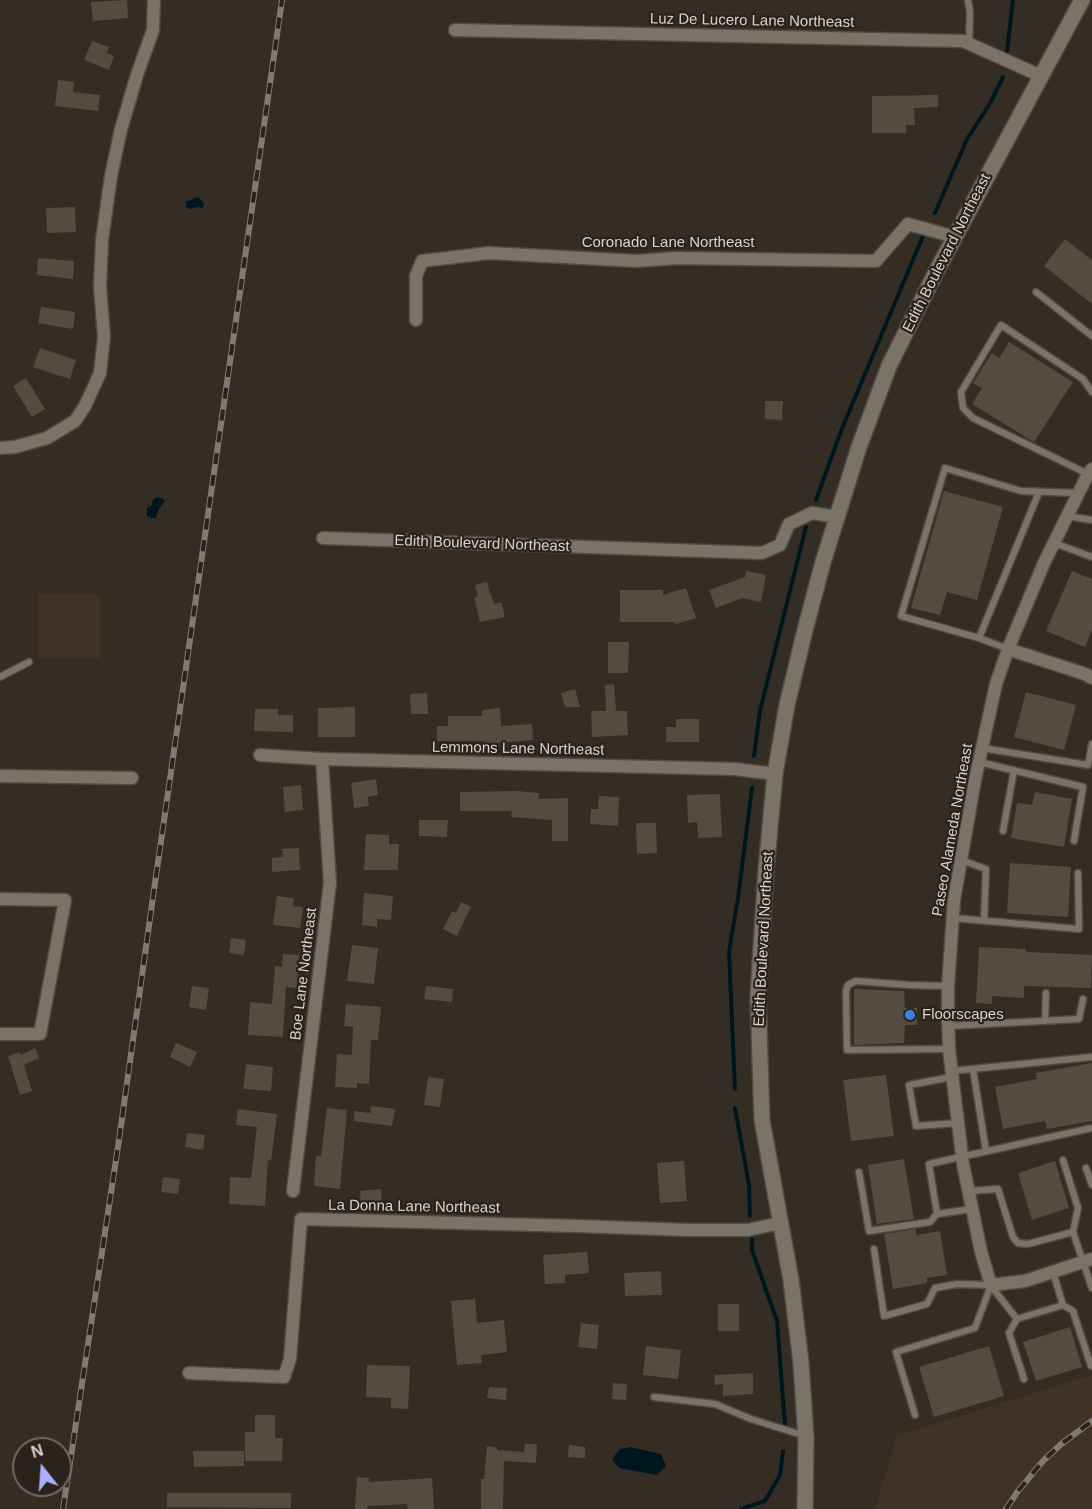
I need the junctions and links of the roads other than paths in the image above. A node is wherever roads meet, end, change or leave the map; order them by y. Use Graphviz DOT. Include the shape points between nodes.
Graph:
graph roads {
  1 [pos="154,0"];
  2 [pos="968,0"];
  3 [pos="1082,0"];
  4 [pos="455,30"];
  5 [pos="969,43"];
  6 [pos="1041,76"];
  7 [pos="955,237"];
  8 [pos="1036,292"];
  9 [pos="416,320"];
  10 [pos="1092,336"];
  11 [pos="1092,392"];
  12 [pos="0,448"];
  13 [pos="1090,472"];
  14 [pos="1039,492"];
  15 [pos="1078,493"];
  16 [pos="1067,516"];
  17 [pos="838,518"];
  18 [pos="1092,520"];
  19 [pos="323,538"];
  20 [pos="1054,542"];
  21 [pos="1092,557"];
  22 [pos="979,638"];
  23 [pos="1008,649"];
  24 [pos="29,662"];
  25 [pos="0,677"];
  26 [pos="1092,678"];
  27 [pos="1092,744"];
  28 [pos="982,748"];
  29 [pos="260,755"];
  30 [pos="322,759"];
  31 [pos="979,762"];
  32 [pos="1014,770"];
  33 [pos="776,774"];
  34 [pos="0,776"];
  35 [pos="132,778"];
  36 [pos="1003,831"];
  37 [pos="1074,841"];
  38 [pos="961,860"];
  39 [pos="1078,873"];
  40 [pos="0,899"];
  41 [pos="953,918"];
  42 [pos="984,921"];
  43 [pos="948,986"];
  44 [pos="1046,993"];
  45 [pos="1083,999"];
  46 [pos="1045,1020"];
  47 [pos="948,1026"];
  48 [pos="0,1034"];
  49 [pos="949,1049"];
  50 [pos="1092,1057"];
  51 [pos="973,1069"];
  52 [pos="952,1074"];
  53 [pos="958,1123"];
  54 [pos="1092,1128"];
  55 [pos="986,1151"];
  56 [pos="962,1156"];
  57 [pos="1063,1161"];
  58 [pos="1086,1168"];
  59 [pos="859,1172"];
  60 [pos="1092,1185"];
  61 [pos="293,1191"];
  62 [pos="968,1191"];
  63 [pos="972,1209"];
  64 [pos="937,1215"];
  65 [pos="780,1223"];
  66 [pos="1073,1232"];
  67 [pos="874,1249"];
  68 [pos="1088,1261"];
  69 [pos="1053,1272"];
  70 [pos="991,1286"];
  71 [pos="1092,1288"];
  72 [pos="1063,1305"];
  73 [pos="1017,1319"];
  74 [pos="1091,1366"];
  75 [pos="189,1373"];
  76 [pos="1024,1379"];
  77 [pos="654,1398"];
  78 [pos="915,1414"];
  79 [pos="806,1436"];
  80 [pos="805,1509"];
  1 -- 12 [label="street" via="153,30 120,129 111,176 102,240 104,337 100,373 75,421 47,438"];
  2 -- 5 [label="lane"];
  3 -- 6 [label="street, Edith Boulevard Northeast"];
  4 -- 5 [label="street, Luz De Lucero Lane Northeast"];
  5 -- 6 [label="street, Luz De Lucero Lane Northeast"];
  6 -- 7 [label="street, Edith Boulevard Northeast"];
  7 -- 9 [label="street, Coronado Lane Northeast" via="908,224 876,261 637,261 489,253 422,261 416,276"];
  7 -- 17 [label="street, Edith Boulevard Northeast" via="889,366"];
  8 -- 10 [label="lane"];
  11 -- 13 [label="lane" via="1083,380 1001,325 961,392 963,408 973,418"];
  13 -- 15 [label="street, Paseo Alameda Northeast"];
  14 -- 15 [label="lane"];
  14 -- 22 [label="lane"];
  14 -- 22 [label="lane" via="1021,491 945,468 900,616"];
  15 -- 16 [label="street, Paseo Alameda Northeast"];
  16 -- 18 [label="lane"];
  16 -- 20 [label="street, Paseo Alameda Northeast"];
  17 -- 19 [label="street, Edith Boulevard Northeast" via="812,513 789,524 780,545 762,554"];
  17 -- 33 [label="street, Edith Boulevard Northeast" via="805,630"];
  20 -- 21 [label="lane"];
  20 -- 23 [label="street, Paseo Alameda Northeast"];
  22 -- 23 [label="lane"];
  23 -- 26 [label="street"];
  23 -- 28 [label="street, Paseo Alameda Northeast"];
  24 -- 25 [label="lane"];
  27 -- 28 [label="lane" via="1088,765"];
  28 -- 31 [label="street, Paseo Alameda Northeast"];
  29 -- 30 [label="street, Lemmons Lane Northeast"];
  30 -- 33 [label="street, Lemmons Lane Northeast" via="735,769"];
  30 -- 61 [label="street, Boe Lane Northeast" via="330,884"];
  31 -- 32 [label="lane"];
  31 -- 38 [label="street, Paseo Alameda Northeast"];
  32 -- 36 [label="lane"];
  32 -- 37 [label="lane" via="1083,787"];
  33 -- 65 [label="street, Edith Boulevard Northeast" via="758,996 762,1120"];
  34 -- 35 [label="street"];
  38 -- 41 [label="street, Paseo Alameda Northeast"];
  38 -- 42 [label="lane" via="986,869"];
  39 -- 42 [label="lane" via="1079,929"];
  40 -- 48 [label="street" via="65,900 40,1034"];
  41 -- 42 [label="lane"];
  41 -- 43 [label="street, Paseo Alameda Northeast"];
  43 -- 47 [label="street, Paseo Alameda Northeast"];
  43 -- 49 [label="lane" via="856,981 846,991 847,1050"];
  44 -- 46 [label="lane"];
  45 -- 46 [label="lane" via="1078,1019"];
  46 -- 47 [label="lane"];
  47 -- 49 [label="street, Paseo Alameda Northeast"];
  49 -- 52 [label="street, Paseo Alameda Northeast"];
  50 -- 51 [label="lane"];
  51 -- 52 [label="lane"];
  51 -- 55 [label="lane"];
  52 -- 53 [label="street, Paseo Alameda Northeast"];
  52 -- 53 [label="lane" via="909,1085 916,1126"];
  53 -- 56 [label="street, Paseo Alameda Northeast"];
  54 -- 55 [label="lane"];
  55 -- 56 [label="lane"];
  56 -- 62 [label="street, Paseo Alameda Northeast"];
  56 -- 64 [label="lane" via="929,1164"];
  57 -- 66 [label="lane" via="1078,1208"];
  58 -- 60 [label="lane"];
  59 -- 64 [label="lane" via="869,1231 930,1222"];
  62 -- 63 [label="street, Paseo Alameda Northeast"];
  62 -- 66 [label="lane" via="998,1189 1018,1243"];
  63 -- 64 [label="lane"];
  63 -- 70 [label="street, Paseo Alameda Northeast"];
  65 -- 75 [label="street, La Donna Lane Northeast" via="748,1230 688,1230 301,1219 290,1359 284,1377"];
  65 -- 79 [label="street, Edith Boulevard Northeast" via="791,1280"];
  66 -- 68 [label="lane"];
  67 -- 70 [label="lane" via="884,1316 927,1304 935,1288 957,1284"];
  68 -- 69 [label="street"];
  68 -- 71 [label="lane"];
  69 -- 70 [label="street"];
  69 -- 72 [label="lane"];
  70 -- 73 [label="lane"];
  70 -- 78 [label="lane" via="975,1328 896,1352"];
  72 -- 73 [label="lane"];
  72 -- 74 [label="lane" via="1073,1311"];
  73 -- 76 [label="lane" via="1009,1333"];
  77 -- 79 [label="lane" via="714,1404"];
  79 -- 80 [label="street, Edith Boulevard Northeast"];
}
